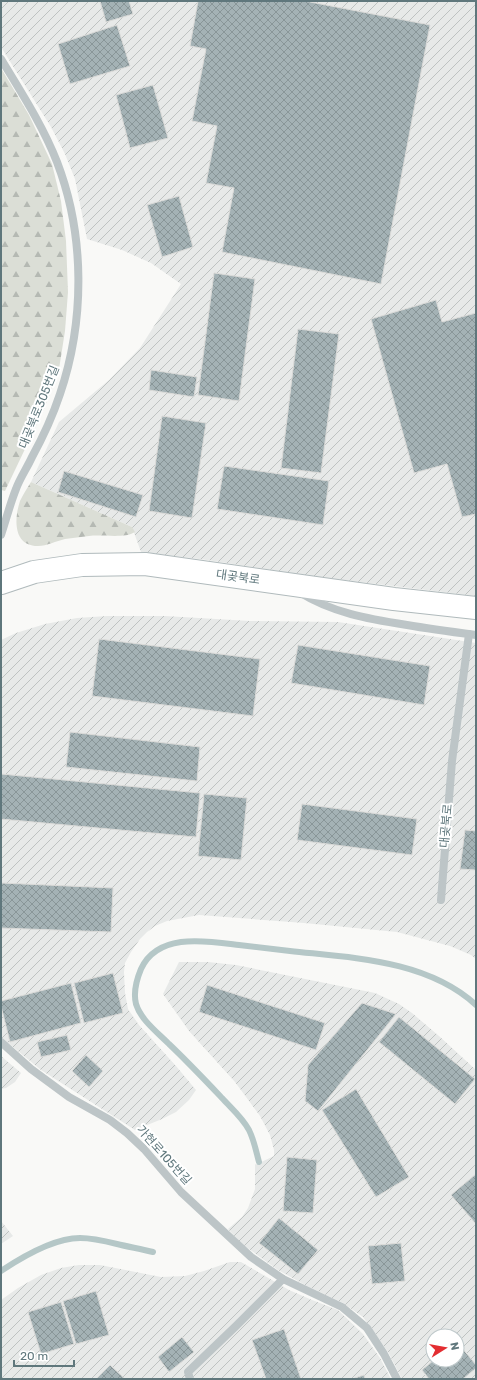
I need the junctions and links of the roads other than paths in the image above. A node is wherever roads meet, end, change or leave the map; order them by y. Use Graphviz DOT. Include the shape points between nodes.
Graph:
graph roads {
  1 [pos="1,59"];
  2 [pos="1,535"];
  3 [pos="1,582"];
  4 [pos="286,584"];
  5 [pos="476,608"];
  6 [pos="472,634"];
  7 [pos="441,900"];
  8 [pos="1,1042"];
  9 [pos="283,1279"];
  10 [pos="190,1379"];
  11 [pos="397,1379"];
  1 -- 2 [label="lane, 대곶북로305번길" via="57,162 76,236 78,285 75,331 62,387 41,440 16,490"];
  3 -- 4 [label="street, 대곶북로" via="34,572 82,565 145,564"];
  4 -- 5 [label="street, 대곶북로"];
  4 -- 6 [label="lane" via="312,601 335,610 376,620"];
  6 -- 7 [label="lane, 대곶북로" via="452,761"];
  8 -- 9 [label="lane, 가현로105번길" via="31,1069 69,1097 127,1132 212,1222 251,1257"];
  9 -- 10 [label="lane" via="188,1372"];
  9 -- 11 [label="lane, 가현로105번길" via="342,1307 367,1328"];
}
